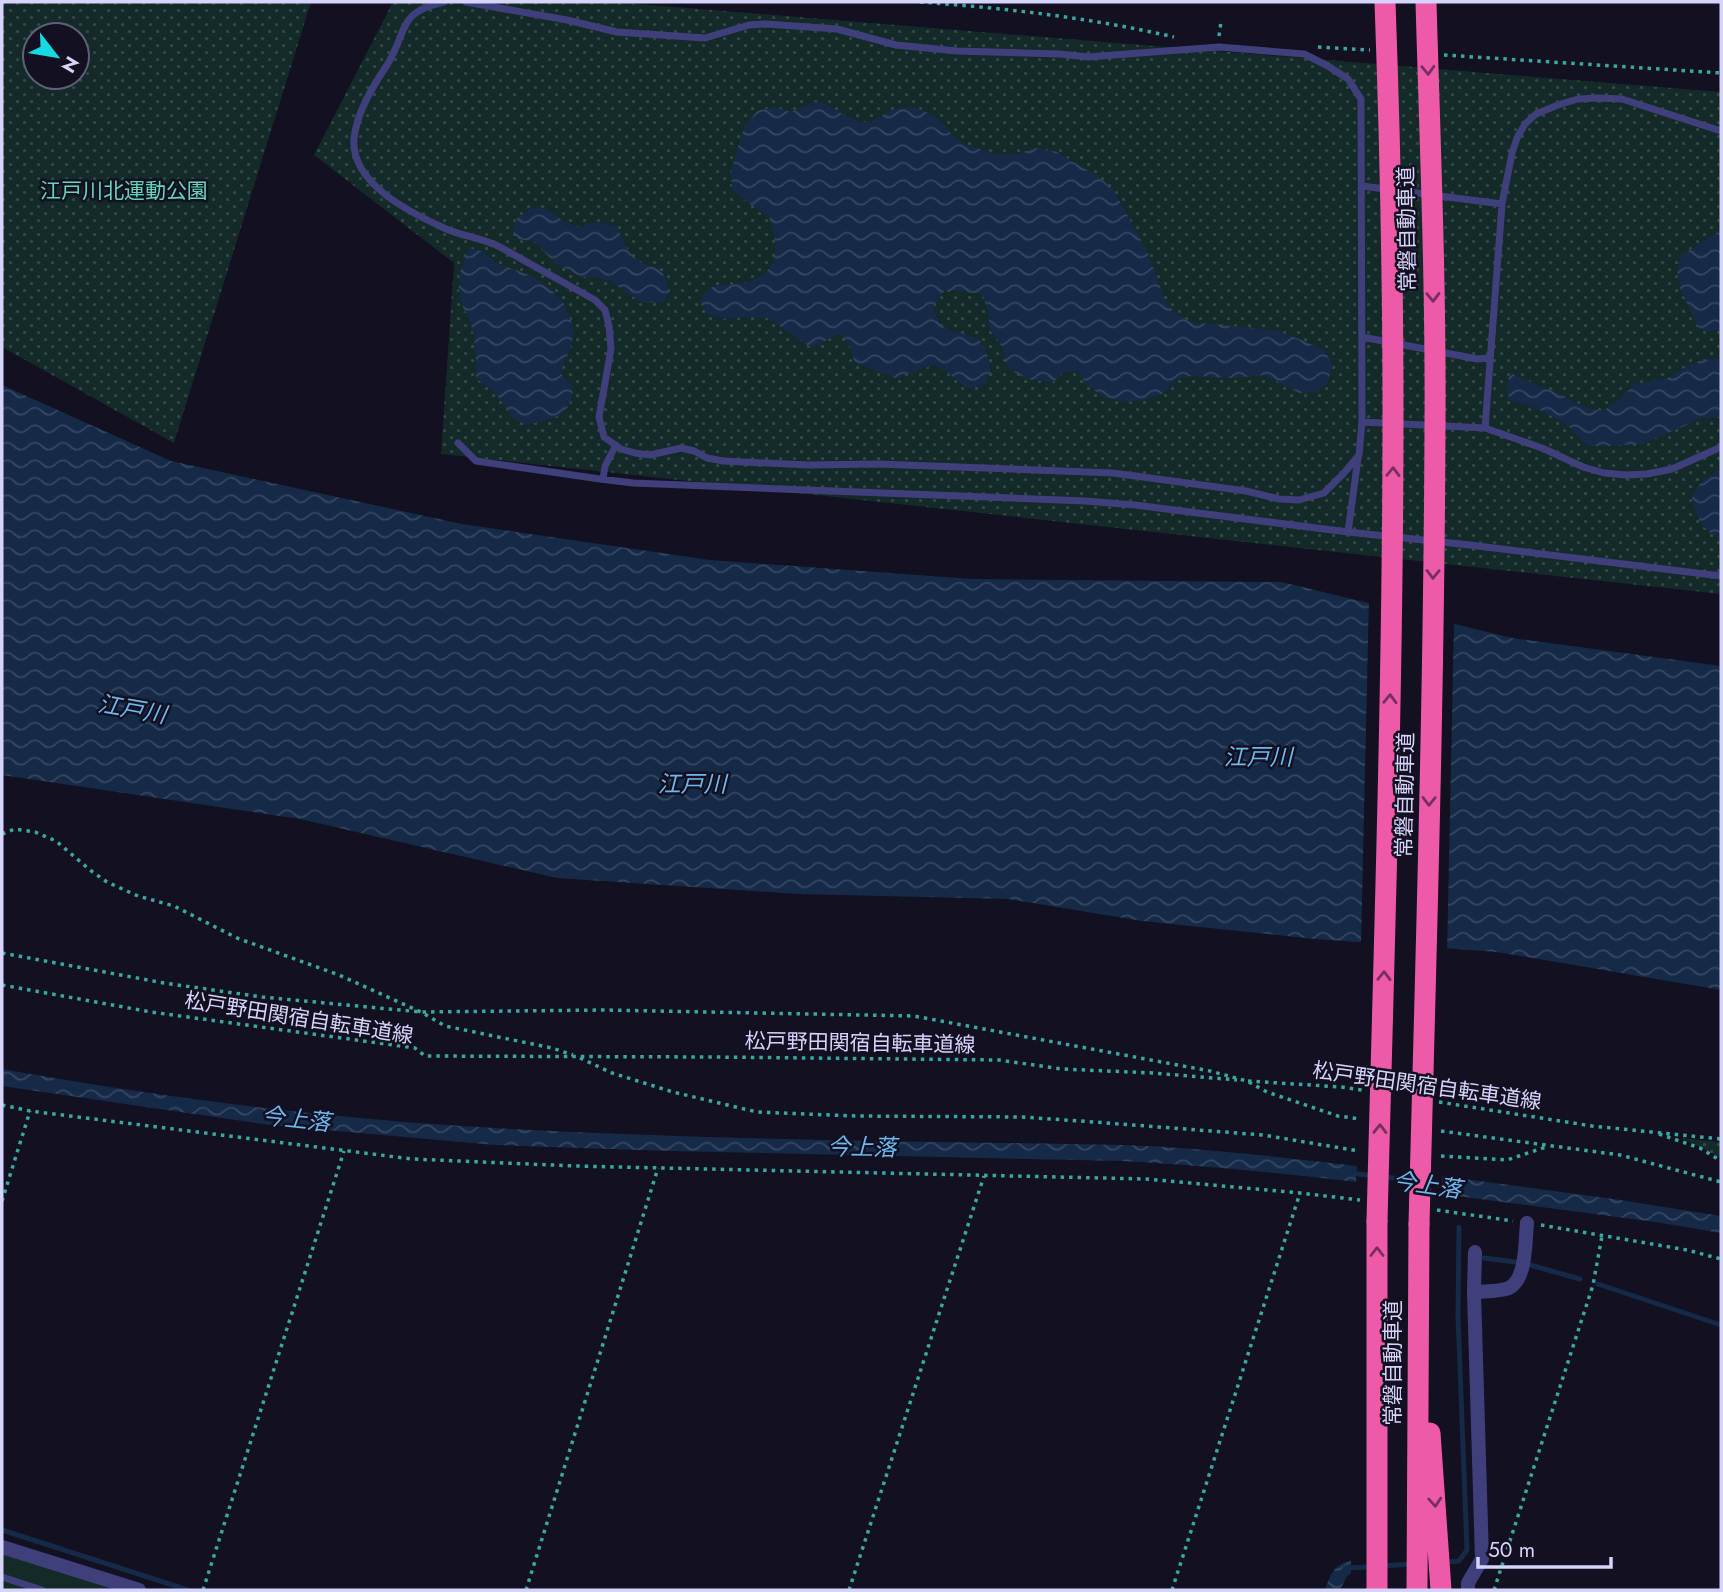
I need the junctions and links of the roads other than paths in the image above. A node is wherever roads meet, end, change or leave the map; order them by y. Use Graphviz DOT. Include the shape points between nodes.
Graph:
graph roads {
  1 [pos="444,2"];
  2 [pos="466,2"];
  3 [pos="1385,2"];
  4 [pos="1426,2"];
  5 [pos="1721,131"];
  6 [pos="1362,186"];
  7 [pos="1502,204"];
  8 [pos="1362,337"];
  9 [pos="1490,358"];
  10 [pos="1362,422"];
  11 [pos="1485,428"];
  12 [pos="458,443"];
  13 [pos="616,445"];
  14 [pos="1721,447"];
  15 [pos="1359,455"];
  16 [pos="603,480"];
  17 [pos="1348,532"];
  18 [pos="1721,576"];
  19 [pos="1527,1223"];
  20 [pos="1475,1252"];
  21 [pos="1418,1263"];
  22 [pos="1474,1292"];
  23 [pos="2,1547"];
  24 [pos="2,1577"];
  25 [pos="42,1590"];
  26 [pos="139,1590"];
  27 [pos="1374,1590"];
  28 [pos="1417,1590"];
  29 [pos="1440,1590"];
  30 [pos="1468,1590"];
  1 -- 13 [label="lane" via="426,6 401,30 357,123 354,141 359,163 385,196 445,229 491,242 605,310 611,349 598,417 604,437"];
  2 -- 6 [label="lane" via="617,32 705,38 766,24 837,29 896,44 957,51 1088,57 1219,47 1304,54 1348,79 1362,99"];
  27 -- 3 [label="highway, 常磐自動車道, one-way, bridge" via="1393,413"];
  4 -- 21 [label="highway, 常磐自動車道, one-way, bridge" via="1435,424"];
  5 -- 7 [label="lane" via="1622,99 1598,97 1558,105 1536,114 1517,138"];
  6 -- 7 [label="lane"];
  6 -- 8 [label="lane"];
  7 -- 9 [label="lane"];
  8 -- 9 [label="lane"];
  8 -- 10 [label="lane"];
  9 -- 11 [label="lane"];
  10 -- 11 [label="lane"];
  10 -- 15 [label="lane"];
  11 -- 14 [label="lane" via="1583,467 1626,475 1672,469"];
  12 -- 16 [label="lane" via="476,461"];
  13 -- 15 [label="lane" via="650,455 681,448 723,461 1113,473 1299,500 1324,493"];
  13 -- 16 [label="lane"];
  15 -- 17 [label="lane"];
  16 -- 17 [label="lane" via="1085,501"];
  17 -- 18 [label="lane"];
  19 -- 22 [label="street" via="1522,1271 1515,1283 1507,1289"];
  20 -- 22 [label="street"];
  21 -- 28 [label="highway, 常磐自動車道"];
  21 -- 29 [label="highway, one-way"];
  22 -- 30 [label="street" via="1482,1559"];
  23 -- 26 [label="street"];
  24 -- 25 [label="lane"];
}
